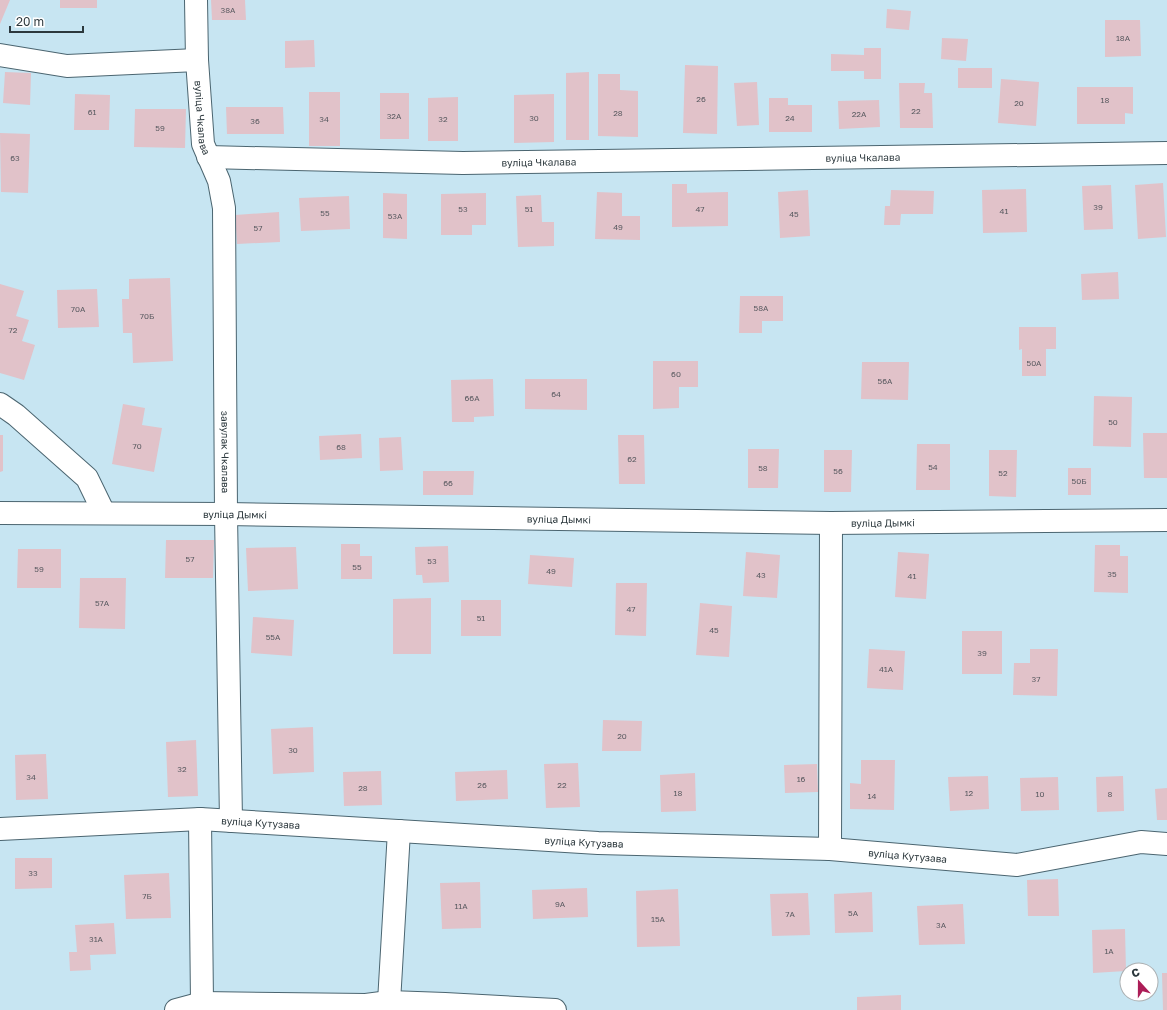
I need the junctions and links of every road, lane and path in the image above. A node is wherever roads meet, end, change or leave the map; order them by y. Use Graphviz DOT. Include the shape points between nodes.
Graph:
graph roads {
  1 [pos="196,0"];
  2 [pos="0,55"];
  3 [pos="197,60"];
  4 [pos="1167,153"];
  5 [pos="208,157"];
  6 [pos="0,404"];
  7 [pos="104,512"];
  8 [pos="0,513"];
  9 [pos="226,514"];
  10 [pos="1167,520"];
  11 [pos="831,523"];
  12 [pos="200,819"];
  13 [pos="231,821"];
  14 [pos="0,829"];
  15 [pos="399,831"];
  16 [pos="1167,844"];
  17 [pos="830,849"];
  18 [pos="389,1002"];
  19 [pos="202,1003"];
  20 [pos="366,1008"];
  21 [pos="176,1010"];
  22 [pos="555,1010"];
  1 -- 3 [label="street"];
  2 -- 3 [label="street" via="67,66"];
  3 -- 5 [label="street, вуліца Чкалава" via="203,144"];
  4 -- 5 [label="street, вуліца Чкалава" via="463,163"];
  5 -- 9 [label="street, завулак Чкалава" via="219,181 224,208"];
  6 -- 7 [label="street" via="88,478"];
  7 -- 8 [label="street, вуліца Дымкі"];
  7 -- 9 [label="street, вуліца Дымкі"];
  9 -- 11 [label="street, вуліца Дымкі"];
  9 -- 13 [label="street, завулак Чкалава"];
  10 -- 11 [label="street, вуліца Дымкі"];
  11 -- 17 [label="street"];
  12 -- 13 [label="street, вуліца Кутузава"];
  12 -- 14 [label="street, вуліца Кутузава"];
  12 -- 19 [label="street"];
  13 -- 15 [label="street, вуліца Кутузава"];
  15 -- 17 [label="street, вуліца Кутузава" via="598,843"];
  15 -- 18 [label="street"];
  16 -- 17 [label="street, вуліца Кутузава" via="1141,842 1017,865"];
  18 -- 20 [label="street"];
  18 -- 22 [label="street"];
  19 -- 20 [label="street"];
  19 -- 21 [label="street"];
}
